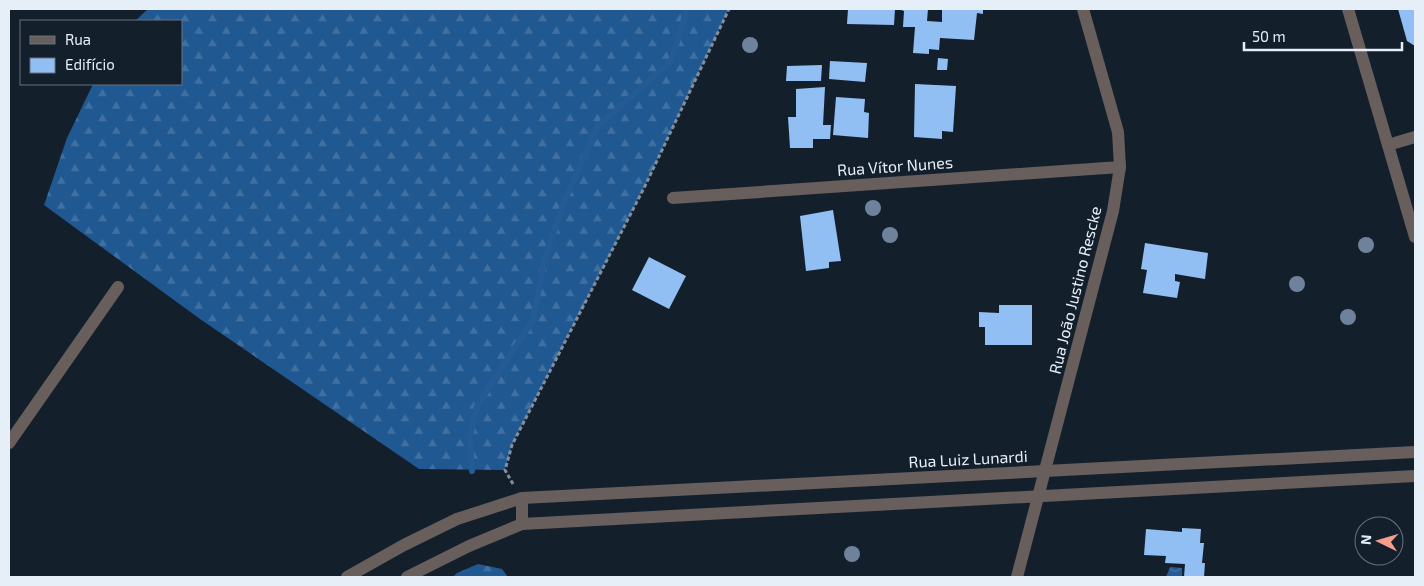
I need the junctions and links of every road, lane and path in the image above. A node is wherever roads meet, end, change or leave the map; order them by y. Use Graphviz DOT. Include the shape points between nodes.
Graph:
graph roads {
  1 [pos="729,9"];
  2 [pos="1083,9"];
  3 [pos="1348,9"];
  4 [pos="1415,137"];
  5 [pos="1388,145"];
  6 [pos="1120,167"];
  7 [pos="673,198"];
  8 [pos="1415,237"];
  9 [pos="118,287"];
  10 [pos="9,443"];
  11 [pos="1415,452"];
  12 [pos="1045,472"];
  13 [pos="1415,476"];
  14 [pos="1038,496"];
  15 [pos="522,498"];
  16 [pos="522,524"];
  17 [pos="346,577"];
  18 [pos="407,577"];
  19 [pos="1017,577"];
  1 -- 15 [label="path" via="645,186 512,445 505,470"];
  2 -- 6 [label="street, Rua João Justino Rescke" via="1118,132"];
  3 -- 5 [label="street"];
  4 -- 5 [label="street"];
  5 -- 8 [label="street"];
  6 -- 7 [label="street, Rua Vítor Nunes"];
  6 -- 12 [label="street, Rua João Justino Rescke" via="1113,211"];
  9 -- 10 [label="street"];
  11 -- 12 [label="street, Rua Luiz Lunardi"];
  12 -- 14 [label="street, Rua João Justino Rescke"];
  12 -- 15 [label="street, Rua Luiz Lunardi"];
  13 -- 14 [label="street"];
  14 -- 16 [label="street"];
  14 -- 19 [label="street, Rua João Justino Rescke"];
  15 -- 16 [label="street"];
  15 -- 17 [label="street, Rua Luiz Lunardi" via="457,519"];
  16 -- 18 [label="street"];
}
